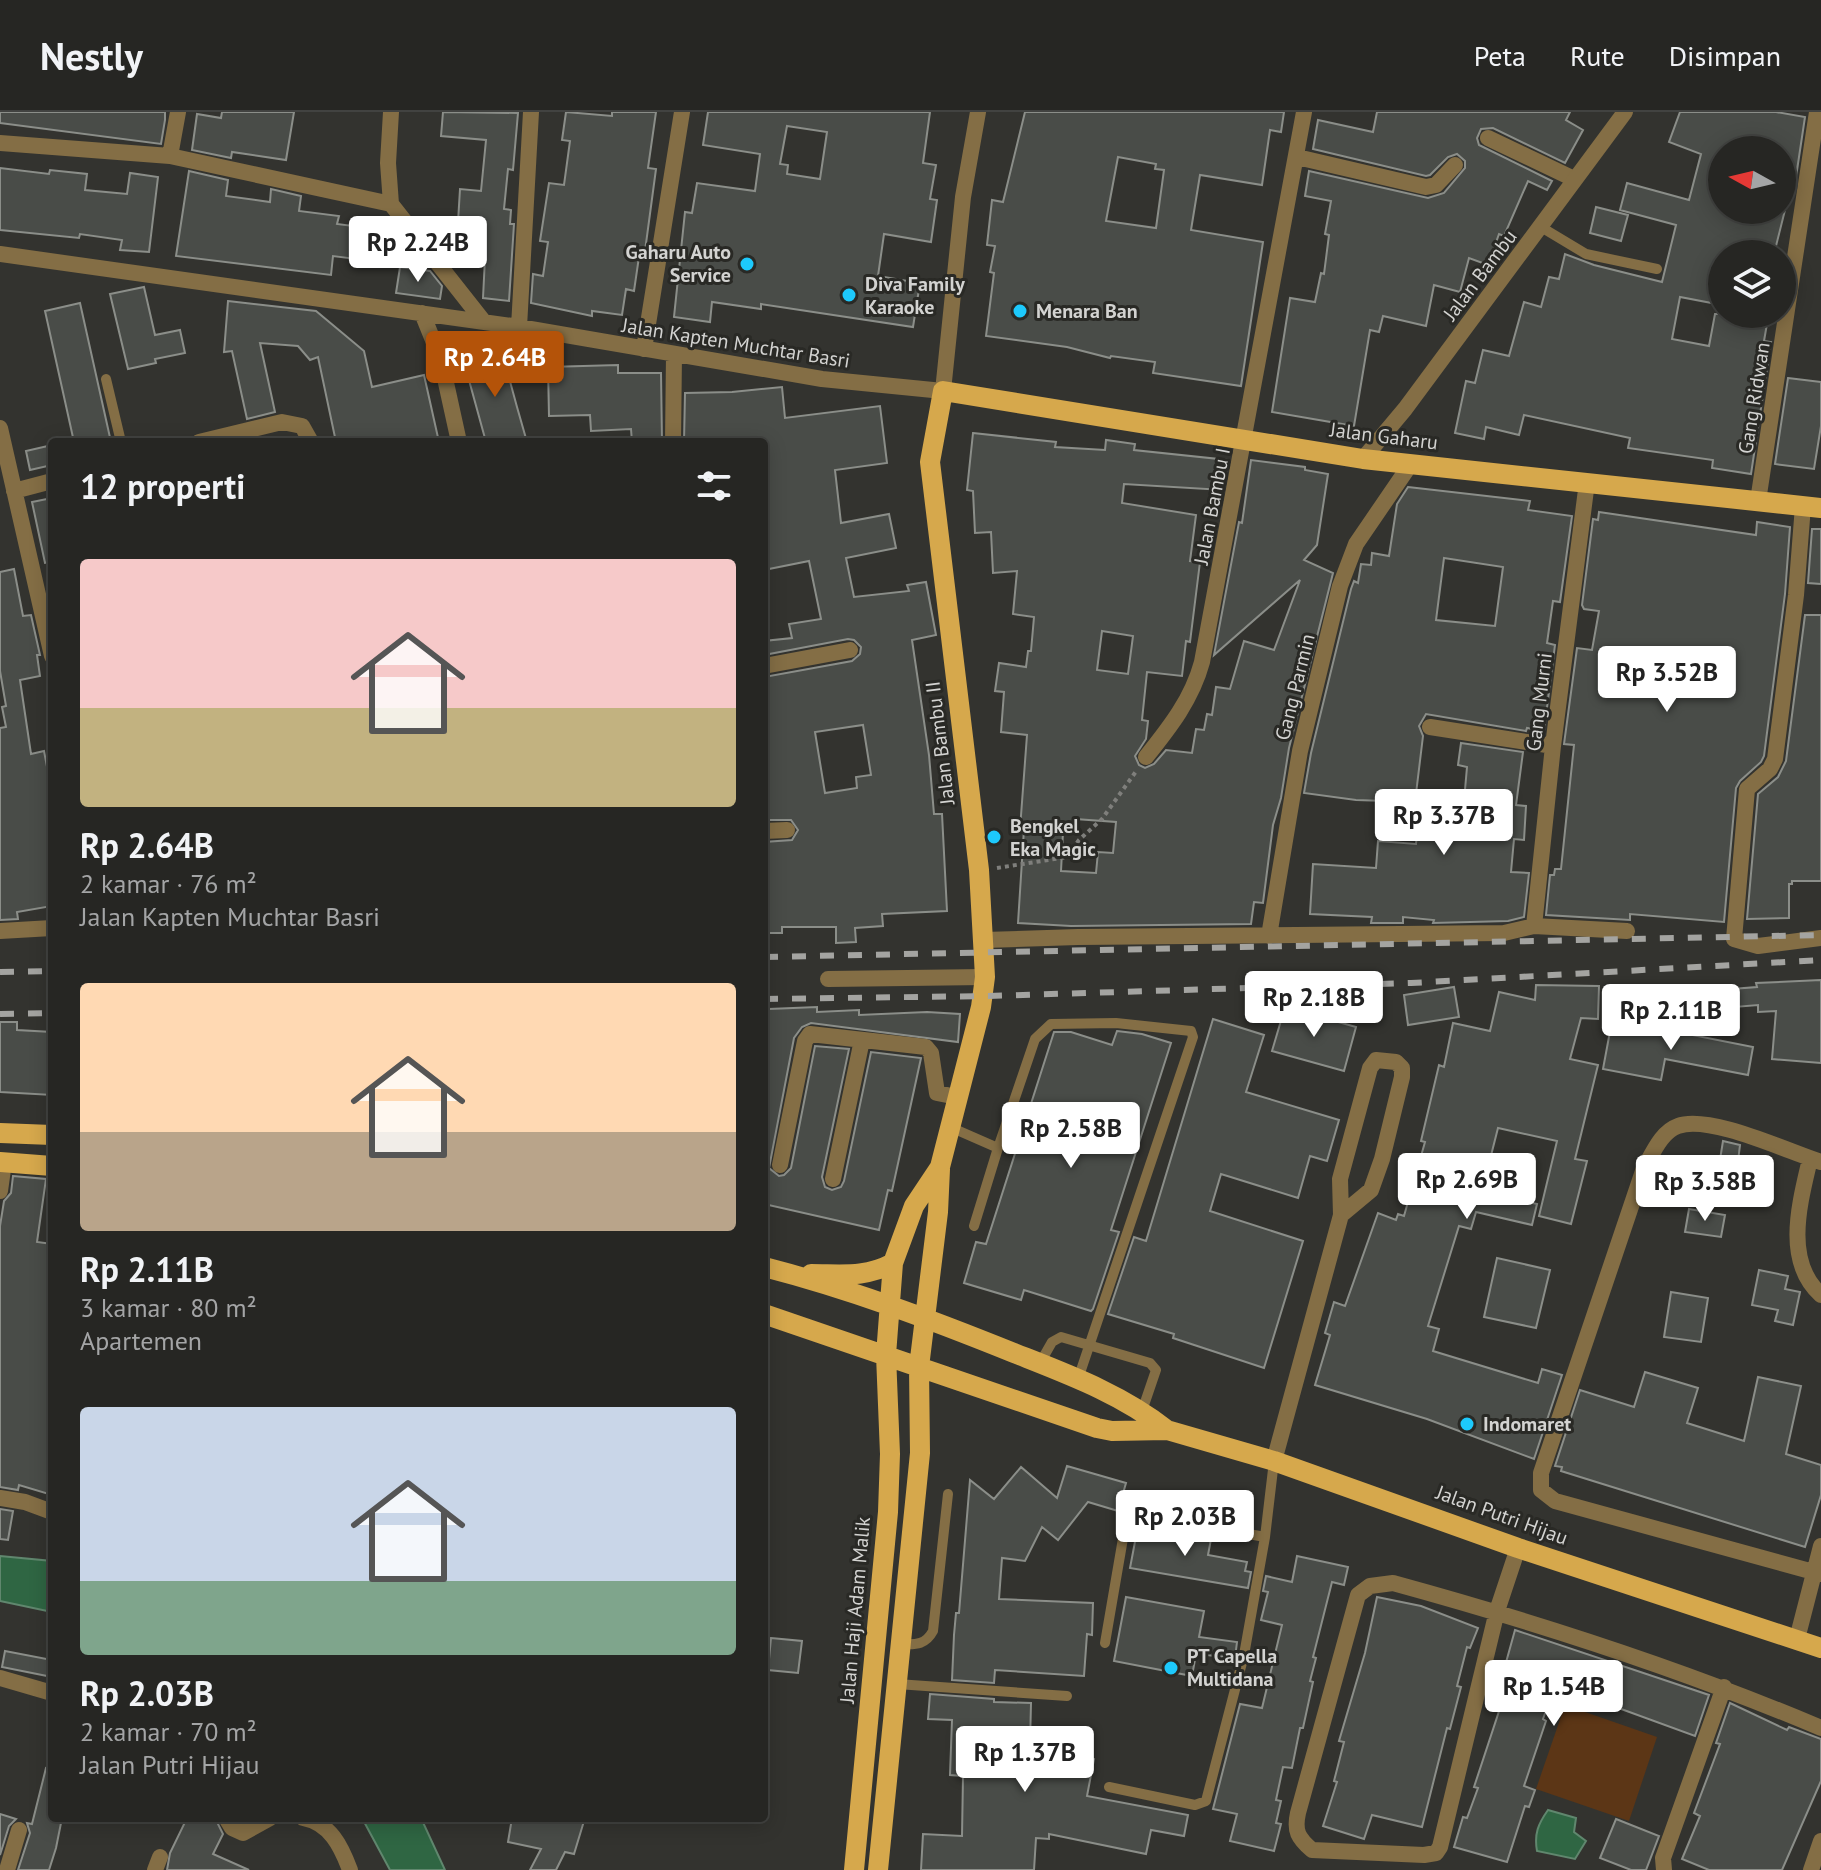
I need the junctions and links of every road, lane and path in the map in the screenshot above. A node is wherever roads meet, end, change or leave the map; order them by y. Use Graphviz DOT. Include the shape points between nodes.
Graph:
graph roads {
  1 [pos="178,112"];
  2 [pos="391,112"];
  3 [pos="531,112"];
  4 [pos="682,112"];
  5 [pos="978,112"];
  6 [pos="1304,112"];
  7 [pos="1625,112"];
  8 [pos="1817,112"];
  9 [pos="1488,138"];
  10 [pos="0,143"];
  11 [pos="170,156"];
  12 [pos="1297,157"];
  13 [pos="1455,165"];
  14 [pos="1574,179"];
  15 [pos="391,204"];
  16 [pos="1541,227"];
  17 [pos="0,254"];
  18 [pos="1657,269"];
  19 [pos="422,313"];
  20 [pos="484,322"];
  21 [pos="519,327"];
  22 [pos="644,349"];
  23 [pos="674,354"];
  24 [pos="106,379"];
  25 [pos="943,391"];
  26 [pos="0,428"];
  27 [pos="120,438"];
  28 [pos="231,438"];
  29 [pos="310,438"];
  30 [pos="458,438"];
  31 [pos="673,438"];
  32 [pos="1245,440"];
  33 [pos="1371,460"];
  34 [pos="1409,464"];
  35 [pos="48,482"];
  36 [pos="1587,482"];
  37 [pos="14,491"];
  38 [pos="1758,501"];
  39 [pos="1812,507"];
  40 [pos="48,639"];
  41 [pos="850,650"];
  42 [pos="768,665"];
  43 [pos="1430,727"];
  44 [pos="1553,746"];
  45 [pos="1146,757"];
  46 [pos="787,830"];
  47 [pos="768,831"];
  48 [pos="979,870"];
  49 [pos="1534,926"];
  50 [pos="48,928"];
  51 [pos="0,931"];
  52 [pos="1627,931"];
  53 [pos="1269,936"];
  54 [pos="1821,938"];
  55 [pos="984,940"];
  56 [pos="985,977"];
  57 [pos="828,979"];
  58 [pos="862,1040"];
  59 [pos="957,1097"];
  60 [pos="950,1127"];
  61 [pos="0,1133"];
  62 [pos="48,1135"];
  63 [pos="998,1148"];
  64 [pos="1816,1161"];
  65 [pos="2,1162"];
  66 [pos="780,1165"];
  67 [pos="48,1166"];
  68 [pos="940,1167"];
  69 [pos="833,1179"];
  70 [pos="0,1191"];
  71 [pos="1341,1215"];
  72 [pos="974,1226"];
  73 [pos="893,1263"];
  74 [pos="768,1268"];
  75 [pos="791,1274"];
  76 [pos="1821,1295"];
  77 [pos="890,1305"];
  78 [pos="768,1315"];
  79 [pos="924,1316"];
  80 [pos="1089,1344"];
  81 [pos="886,1355"];
  82 [pos="1040,1363"];
  83 [pos="919,1367"];
  84 [pos="1078,1379"];
  85 [pos="1142,1411"];
  86 [pos="1167,1430"];
  87 [pos="1274,1461"];
  88 [pos="948,1494"];
  89 [pos="0,1498"];
  90 [pos="48,1511"];
  91 [pos="1265,1537"];
  92 [pos="1821,1546"];
  93 [pos="1518,1548"];
  94 [pos="1818,1573"];
  95 [pos="1497,1611"];
  96 [pos="1797,1639"];
  97 [pos="1105,1643"];
  98 [pos="902,1644"];
  99 [pos="1821,1648"];
  100 [pos="0,1678"];
  101 [pos="897,1684"];
  102 [pos="1724,1687"];
  103 [pos="48,1692"];
  104 [pos="1067,1696"];
  105 [pos="1821,1728"];
  106 [pos="1109,1787"];
  107 [pos="228,1822"];
  108 [pos="263,1822"];
  109 [pos="316,1822"];
  110 [pos="19,1830"];
  111 [pos="1821,1841"];
  112 [pos="7,1870"];
  113 [pos="350,1870"];
  114 [pos="854,1870"];
  115 [pos="878,1870"];
  116 [pos="1664,1870"];
  117 [pos="1811,1870"];
  1 -- 11 [label="street"];
  2 -- 15 [label="street"];
  3 -- 21 [label="street"];
  4 -- 22 [label="street"];
  5 -- 25 [label="street, Jalan Bambu II" via="963,197"];
  6 -- 12 [label="street, Jalan Bambu I"];
  7 -- 14 [label="street, Jalan Bambu"];
  8 -- 38 [label="street, Gang Ridwan"];
  9 -- 14 [label="street"];
  10 -- 11 [label="street"];
  11 -- 15 [label="street"];
  12 -- 13 [label="street" via="1426,187 1436,185"];
  12 -- 32 [label="street, Jalan Bambu I"];
  14 -- 16 [label="street, Jalan Bambu"];
  15 -- 20 [label="street"];
  16 -- 18 [label="lane" via="1586,254"];
  16 -- 33 [label="street, Jalan Bambu"];
  17 -- 19 [label="street, Jalan Kapten Muchtar Basri"];
  19 -- 20 [label="street, Jalan Kapten Muchtar Basri"];
  19 -- 30 [label="street" via="441,360"];
  20 -- 21 [label="street, Jalan Kapten Muchtar Basri"];
  21 -- 22 [label="street, Jalan Kapten Muchtar Basri"];
  22 -- 23 [label="street, Jalan Kapten Muchtar Basri"];
  23 -- 25 [label="street, Jalan Kapten Muchtar Basri" via="822,379"];
  23 -- 31 [label="street"];
  24 -- 27 [label="lane"];
  25 -- 32 [label="main road, Jalan Gaharu"];
  25 -- 48 [label="main road, Jalan Bambu II" via="930,462"];
  26 -- 37 [label="street"];
  28 -- 29 [label="street" via="282,422 307,431"];
  32 -- 33 [label="main road, Jalan Gaharu"];
  32 -- 45 [label="street, Jalan Bambu I" via="1197,680"];
  33 -- 34 [label="main road, Jalan Gaharu"];
  34 -- 36 [label="main road, Jalan Gaharu"];
  34 -- 53 [label="street, Gang Parmin" via="1356,544 1340,586 1300,751"];
  35 -- 37 [label="street"];
  36 -- 38 [label="main road, Jalan Gaharu"];
  36 -- 44 [label="street, Gang Murni"];
  37 -- 40 [label="street"];
  38 -- 39 [label="main road, Jalan Gaharu"];
  39 -- 54 [label="street" via="1775,759 1747,789 1734,939 1758,946"];
  41 -- 42 [label="street"];
  43 -- 44 [label="street"];
  44 -- 49 [label="street, Gang Murni"];
  45 -- 48 [label="path" via="1067,857"];
  46 -- 47 [label="street"];
  48 -- 55 [label="main road, Jalan Bambu II"];
  49 -- 52 [label="street"];
  49 -- 53 [label="street" via="1504,933"];
  50 -- 51 [label="street"];
  53 -- 55 [label="street"];
  55 -- 56 [label="main road, Jalan Bambu II"];
  56 -- 57 [label="street"];
  56 -- 59 [label="main road, Jalan Bambu II"];
  58 -- 59 [label="street" via="926,1047 937,1093"];
  58 -- 66 [label="street" via="807,1036"];
  58 -- 69 [label="street"];
  59 -- 60 [label="main road, Jalan Bambu II"];
  60 -- 63 [label="lane"];
  60 -- 68 [label="main road, Jalan Bambu II"];
  61 -- 62 [label="main road"];
  63 -- 72 [label="lane"];
  63 -- 80 [label="lane" via="1035,1039 1051,1024 1116,1023 1191,1031"];
  64 -- 76 [label="street" via="1797,1213 1799,1254 1809,1285"];
  64 -- 94 [label="street" via="1727,1129 1694,1123 1677,1126 1660,1140 1639,1183 1541,1473 1541,1490 1555,1501"];
  65 -- 67 [label="main road"];
  65 -- 70 [label="street"];
  68 -- 73 [label="main road, Jalan Bambu II" via="914,1206"];
  68 -- 79 [label="main road"];
  71 -- 71 [label="street" via="1340,1179 1370,1068 1376,1060 1396,1062 1402,1077 1371,1190"];
  71 -- 87 [label="street"];
  73 -- 75 [label="main road" via="865,1274"];
  73 -- 77 [label="main road, Jalan Bambu II"];
  74 -- 75 [label="main road"];
  75 -- 77 [label="main road, Jalan Putri Hijau"];
  77 -- 79 [label="main road, Jalan Putri Hijau"];
  77 -- 81 [label="main road, Jalan Bambu II"];
  78 -- 81 [label="main road, Jalan Putri Hijau"];
  79 -- 82 [label="main road, Jalan Putri Hijau"];
  79 -- 83 [label="main road"];
  80 -- 82 [label="lane" via="1061,1337"];
  80 -- 84 [label="lane"];
  80 -- 85 [label="lane" via="1150,1363 1156,1370"];
  81 -- 83 [label="main road, Jalan Putri Hijau"];
  81 -- 114 [label="main road, Jalan Haji Adam Malik" via="888,1512"];
  82 -- 84 [label="main road, Jalan Putri Hijau"];
  83 -- 86 [label="main road, Jalan Putri Hijau" via="1097,1428"];
  83 -- 98 [label="main road" via="920,1453"];
  84 -- 85 [label="main road, Jalan Putri Hijau"];
  85 -- 86 [label="main road, Jalan Putri Hijau"];
  86 -- 87 [label="main road, Jalan Putri Hijau"];
  87 -- 91 [label="lane"];
  87 -- 93 [label="main road, Jalan Putri Hijau"];
  88 -- 98 [label="lane" via="933,1631 928,1640"];
  89 -- 90 [label="street"];
  91 -- 97 [label="lane" via="1134,1513 1126,1521"];
  91 -- 106 [label="lane" via="1244,1655 1206,1801 1195,1805"];
  92 -- 94 [label="street"];
  93 -- 95 [label="street"];
  93 -- 96 [label="main road, Jalan Putri Hijau"];
  94 -- 96 [label="street"];
  95 -- 95 [label="street" via="1436,1853 1312,1850 1295,1828 1358,1595 1370,1586 1393,1583"];
  95 -- 102 [label="street"];
  96 -- 99 [label="main road, Jalan Putri Hijau"];
  98 -- 101 [label="main road"];
  100 -- 103 [label="street"];
  101 -- 104 [label="lane"];
  101 -- 115 [label="main road"];
  102 -- 105 [label="street"];
  102 -- 116 [label="street" via="1663,1858"];
  107 -- 108 [label="street" via="243,1833"];
  109 -- 113 [label="street" via="329,1830"];
  110 -- 112 [label="street"];
  111 -- 117 [label="street"];
}
